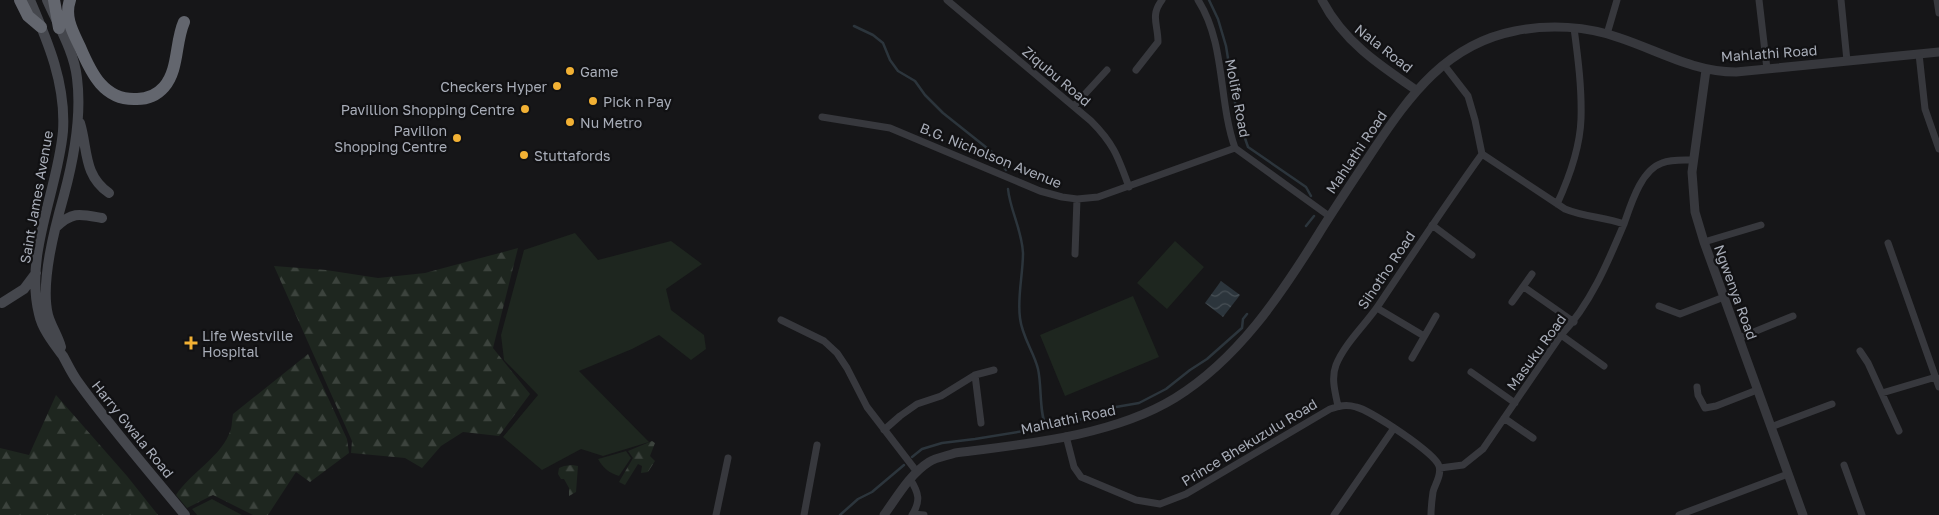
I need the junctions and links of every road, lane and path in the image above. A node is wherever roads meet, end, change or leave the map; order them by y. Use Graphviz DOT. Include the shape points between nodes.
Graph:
graph roads {
  1 [pos="20,0"];
  2 [pos="30,0"];
  3 [pos="48,0"];
  4 [pos="54,0"];
  5 [pos="70,0"];
  6 [pos="947,0"];
  7 [pos="1162,0"];
  8 [pos="1198,0"];
  9 [pos="1322,0"];
  10 [pos="1617,0"];
  11 [pos="1759,0"];
  12 [pos="1841,0"];
  13 [pos="1938,0"];
  14 [pos="1939,13"];
  15 [pos="184,22"];
  16 [pos="41,27"];
  17 [pos="59,28"];
  18 [pos="1574,28"];
  19 [pos="1607,34"];
  20 [pos="1939,52"];
  21 [pos="1919,54"];
  22 [pos="1847,61"];
  23 [pos="1444,65"];
  24 [pos="1767,69"];
  25 [pos="1107,70"];
  26 [pos="1136,70"];
  27 [pos="1706,70"];
  28 [pos="1416,90"];
  29 [pos="1074,106"];
  30 [pos="822,117"];
  31 [pos="78,118"];
  32 [pos="1235,148"];
  33 [pos="1939,149"];
  34 [pos="1482,154"];
  35 [pos="1693,160"];
  36 [pos="1129,187"];
  37 [pos="109,193"];
  38 [pos="1076,199"];
  39 [pos="1558,204"];
  40 [pos="1329,216"];
  41 [pos="102,218"];
  42 [pos="1624,224"];
  43 [pos="1432,225"];
  44 [pos="1761,225"];
  45 [pos="56,227"];
  46 [pos="1704,242"];
  47 [pos="1888,243"];
  48 [pos="1075,254"];
  49 [pos="1472,255"];
  50 [pos="36,272"];
  51 [pos="1532,274"];
  52 [pos="1524,287"];
  53 [pos="1724,297"];
  54 [pos="1512,302"];
  55 [pos="2,303"];
  56 [pos="1660,306"];
  57 [pos="1377,308"];
  58 [pos="1436,316"];
  59 [pos="1793,316"];
  60 [pos="781,320"];
  61 [pos="1574,322"];
  62 [pos="1424,336"];
  63 [pos="1561,336"];
  64 [pos="1739,338"];
  65 [pos="1860,351"];
  66 [pos="64,358"];
  67 [pos="1412,358"];
  68 [pos="1604,366"];
  69 [pos="994,370"];
  70 [pos="1470,372"];
  71 [pos="975,375"];
  72 [pos="1936,377"];
  73 [pos="1697,387"];
  74 [pos="1939,387"];
  75 [pos="1757,390"];
  76 [pos="1882,393"];
  77 [pos="1515,403"];
  78 [pos="1832,404"];
  79 [pos="1338,406"];
  80 [pos="1504,418"];
  81 [pos="981,423"];
  82 [pos="1394,428"];
  83 [pos="1771,428"];
  84 [pos="884,430"];
  85 [pos="1898,431"];
  86 [pos="1066,436"];
  87 [pos="1533,438"];
  88 [pos="817,445"];
  89 [pos="728,458"];
  90 [pos="1844,465"];
  91 [pos="1440,468"];
  92 [pos="917,472"];
  93 [pos="1788,474"];
  94 [pos="910,480"];
  95 [pos="912,514"];
  96 [pos="185,515"];
  97 [pos="716,515"];
  98 [pos="804,515"];
  99 [pos="884,515"];
  100 [pos="924,515"];
  101 [pos="1334,515"];
  102 [pos="1431,515"];
  103 [pos="1679,515"];
  104 [pos="1803,515"];
  105 [pos="1862,515"];
  1 -- 16 [label="highway" via="28,16"];
  2 -- 16 [label="main road, Saint James Avenue"];
  3 -- 17 [label="main road, Saint James Avenue"];
  4 -- 17 [label="highway"];
  5 -- 15 [label="highway" via="68,20 92,73 110,93 121,98 145,99 166,85"];
  6 -- 29 [label="street, Ziqubu Road"];
  7 -- 26 [label="street" via="1155,14 1158,42"];
  8 -- 32 [label="street, Molife Road" via="1213,38"];
  9 -- 28 [label="street, Nala Road" via="1336,25 1355,44"];
  10 -- 19 [label="street"];
  11 -- 24 [label="street"];
  12 -- 22 [label="street"];
  13 -- 14 [label="street"];
  16 -- 50 [label="main road, Saint James Avenue" via="58,73 63,120 62,143 38,249"];
  17 -- 31 [label="main road, Saint James Avenue" via="74,62"];
  18 -- 19 [label="street, Mahlathi Road"];
  18 -- 23 [label="street, Mahlathi Road" via="1532,28 1495,36 1467,48"];
  18 -- 39 [label="street" via="1579,60 1581,120 1575,154"];
  19 -- 27 [label="street, Mahlathi Road"];
  20 -- 21 [label="street, Mahlathi Road"];
  21 -- 22 [label="street, Mahlathi Road"];
  21 -- 33 [label="street" via="1925,109"];
  22 -- 24 [label="street, Mahlathi Road"];
  23 -- 28 [label="street, Mahlathi Road"];
  23 -- 34 [label="street" via="1470,102"];
  24 -- 27 [label="street, Mahlathi Road"];
  25 -- 29 [label="street"];
  27 -- 35 [label="street, Ngwenya Road"];
  28 -- 40 [label="street, Mahlathi Road"];
  29 -- 36 [label="street, Ziqubu Road" via="1106,136"];
  30 -- 38 [label="street, B.G. Nicholson Avenue" via="890,128 1040,191"];
  31 -- 37 [label="main road" via="88,166 94,178"];
  31 -- 45 [label="main road, Saint James Avenue" via="72,162"];
  32 -- 36 [label="street, B.G. Nicholson Avenue"];
  32 -- 40 [label="street, Molife Road"];
  34 -- 39 [label="street"];
  34 -- 43 [label="street, Sihotho Road"];
  35 -- 42 [label="street, Masuku Road" via="1671,160 1652,169 1634,196"];
  35 -- 46 [label="street, Ngwenya Road" via="1693,198"];
  36 -- 38 [label="street, B.G. Nicholson Avenue"];
  38 -- 48 [label="street"];
  39 -- 42 [label="street" via="1576,214"];
  40 -- 86 [label="street, Mahlathi Road" via="1256,325 1232,354 1200,381 1147,412 1094,431"];
  41 -- 45 [label="main road" via="73,215"];
  42 -- 61 [label="street, Masuku Road"];
  43 -- 49 [label="street"];
  43 -- 57 [label="street, Sihotho Road"];
  44 -- 46 [label="street"];
  45 -- 66 [label="main road, Saint James Avenue" via="49,259 47,302 48,315"];
  46 -- 53 [label="street, Ngwenya Road"];
  47 -- 72 [label="street"];
  50 -- 55 [label="main road" via="24,289"];
  50 -- 66 [label="main road, Saint James Avenue" via="39,316"];
  51 -- 52 [label="street"];
  52 -- 54 [label="street"];
  52 -- 61 [label="street"];
  53 -- 56 [label="street" via="1680,314"];
  53 -- 64 [label="street, Ngwenya Road"];
  57 -- 62 [label="street"];
  57 -- 79 [label="street, Sihotho Road" via="1336,365 1334,384"];
  58 -- 62 [label="street"];
  59 -- 64 [label="street"];
  60 -- 84 [label="street" via="824,340 837,353 867,407"];
  61 -- 63 [label="street, Masuku Road"];
  62 -- 67 [label="street"];
  63 -- 68 [label="street"];
  63 -- 77 [label="street, Masuku Road"];
  64 -- 75 [label="street, Ngwenya Road"];
  65 -- 76 [label="street"];
  66 -- 96 [label="main road, Harry Gwala Road" via="86,393"];
  69 -- 71 [label="street"];
  70 -- 77 [label="street"];
  71 -- 81 [label="street"];
  71 -- 84 [label="street" via="941,396 909,409"];
  72 -- 74 [label="street"];
  72 -- 76 [label="street"];
  73 -- 75 [label="street" via="1705,408"];
  75 -- 83 [label="street, Ngwenya Road"];
  76 -- 85 [label="street"];
  77 -- 80 [label="street, Masuku Road"];
  78 -- 83 [label="street"];
  79 -- 82 [label="street, Prince Bhekuzulu Road" via="1364,409"];
  79 -- 86 [label="street, Prince Bhekuzulu Road" via="1186,494 1160,504 1136,500 1081,477 1074,467"];
  80 -- 87 [label="street"];
  80 -- 91 [label="street, Masuku Road" via="1472,458 1463,464"];
  82 -- 91 [label="street, Prince Bhekuzulu Road" via="1427,452"];
  82 -- 101 [label="street"];
  83 -- 93 [label="street, Ngwenya Road"];
  84 -- 92 [label="street"];
  86 -- 92 [label="street, Mahlathi Road" via="955,453 929,462"];
  88 -- 98 [label="street"];
  89 -- 97 [label="street"];
  90 -- 105 [label="street"];
  91 -- 102 [label="street"];
  92 -- 94 [label="street, Mahlathi Road"];
  93 -- 103 [label="street"];
  93 -- 104 [label="street, Ngwenya Road"];
  94 -- 95 [label="street" via="919,495 919,503"];
  94 -- 99 [label="street, Mahlathi Road"];
  95 -- 100 [label="street"];
}
